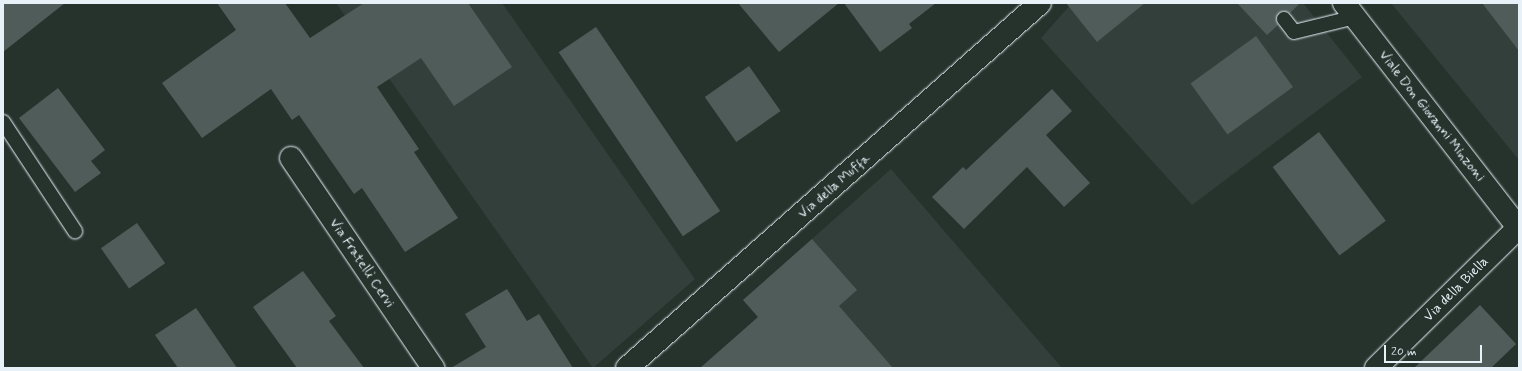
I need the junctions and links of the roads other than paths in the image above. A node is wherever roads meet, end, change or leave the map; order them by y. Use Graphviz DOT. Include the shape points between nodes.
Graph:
graph roads {
  1 [pos="1040,3"];
  2 [pos="1350,10"];
  3 [pos="1284,19"];
  4 [pos="3,122"];
  5 [pos="292,158"];
  6 [pos="1519,228"];
  7 [pos="75,231"];
  8 [pos="433,368"];
  9 [pos="627,368"];
  10 [pos="1376,368"];
  1 -- 9 [label="street, Via della Muffa"];
  2 -- 3 [label="lane" via="1294,32"];
  2 -- 6 [label="street, Viale Don Giovanni Minzoni"];
  4 -- 7 [label="lane"];
  5 -- 8 [label="street, Via Fratelli Cervi"];
  6 -- 10 [label="street, Via della Biella"];
}
